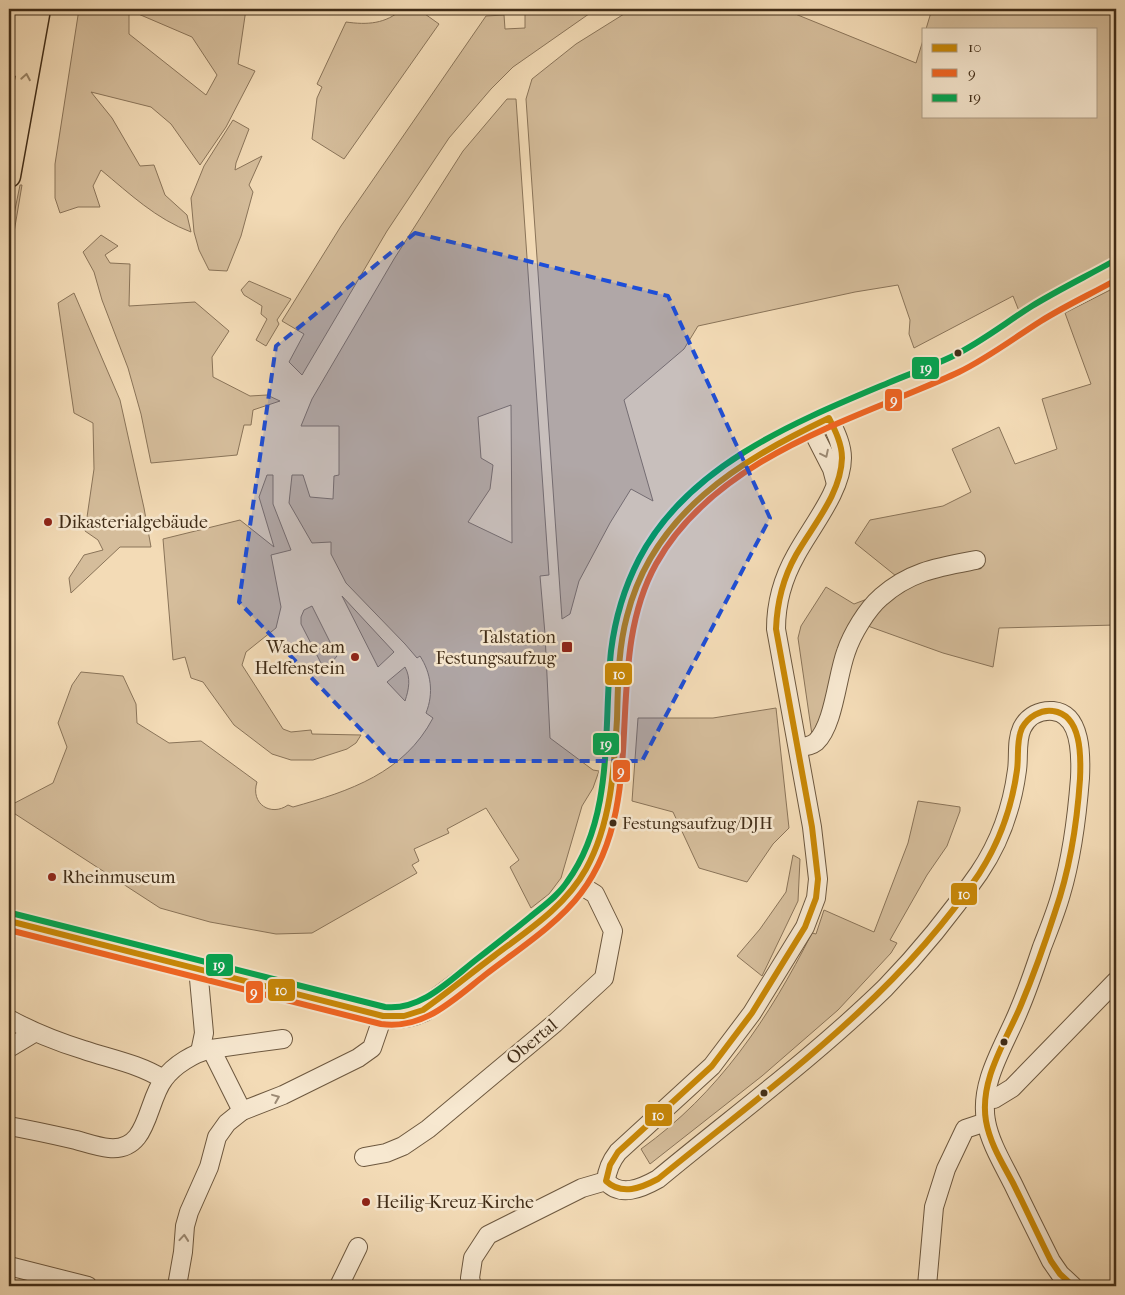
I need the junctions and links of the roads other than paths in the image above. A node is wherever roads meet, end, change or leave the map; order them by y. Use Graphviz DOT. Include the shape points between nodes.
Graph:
graph roads {
  1 [pos="19,9"];
  2 [pos="39,9"];
  3 [pos="9,67"];
  4 [pos="9,176"];
  5 [pos="1116,270"];
  6 [pos="820,422"];
  7 [pos="976,560"];
  8 [pos="798,748"];
  9 [pos="577,883"];
  10 [pos="9,920"];
  11 [pos="198,968"];
  12 [pos="1116,981"];
  13 [pos="392,1016"];
  14 [pos="9,1019"];
  15 [pos="34,1033"];
  16 [pos="283,1039"];
  17 [pos="9,1048"];
  18 [pos="205,1050"];
  19 [pos="163,1079"];
  20 [pos="986,1099"];
  21 [pos="242,1111"];
  22 [pos="986,1122"];
  23 [pos="9,1126"];
  24 [pos="364,1157"];
  25 [pos="606,1181"];
  26 [pos="358,1247"];
  27 [pos="9,1266"];
  28 [pos="47,1281"];
  29 [pos="88,1286"];
  30 [pos="177,1286"];
  31 [pos="339,1286"];
  32 [pos="472,1286"];
  33 [pos="927,1286"];
  34 [pos="1073,1286"];
  1 -- 3 [label="main road"];
  4 -- 2 [label="main road, one-way"];
  5 -- 6 [label="main road" via="961,361"];
  6 -- 8 [label="street" via="839,440 841,470 795,556 776,612 777,644"];
  6 -- 9 [label="main road" via="737,467 701,494 666,532 643,569 629,606 620,651 613,776 605,819"];
  7 -- 8 [label="street" via="938,567 904,579 879,598 846,650 825,730 816,742"];
  8 -- 25 [label="street" via="818,879 812,912 752,1014 712,1066 618,1152 611,1162"];
  9 -- 13 [label="main road" via="553,909 436,1001 412,1015"];
  9 -- 24 [label="street, Obertal" via="595,894 613,931 604,978 428,1129 403,1146"];
  10 -- 11 [label="main road"];
  11 -- 13 [label="main road"];
  11 -- 18 [label="street"];
  12 -- 20 [label="street" via="1012,1088 994,1099"];
  21 -- 13 [label="street, one-way" via="283,1096 358,1058 372,1048"];
  14 -- 15 [label="street"];
  15 -- 17 [label="street"];
  15 -- 19 [label="street" via="149,1070"];
  16 -- 18 [label="street"];
  18 -- 19 [label="street" via="180,1064"];
  18 -- 21 [label="street"];
  19 -- 23 [label="street" via="140,1136 127,1146 110,1149"];
  20 -- 22 [label="street"];
  20 -- 25 [label="street" via="992,1072 1020,1009 1061,894 1074,837 1080,751 1073,725 1064,714 1053,711 1040,712 1028,718 1022,728 1014,791 1003,830 981,870 916,955 808,1058 658,1179 633,1190 611,1187"];
  30 -- 21 [label="street, one-way" via="189,1212 209,1167 217,1137"];
  22 -- 33 [label="street" via="964,1128 946,1169 934,1207"];
  22 -- 34 [label="street" via="995,1148 1051,1261"];
  25 -- 32 [label="street" via="582,1188 488,1235 473,1258"];
  26 -- 31 [label="street"];
  27 -- 28 [label="street"];
  28 -- 29 [label="street"];
}
